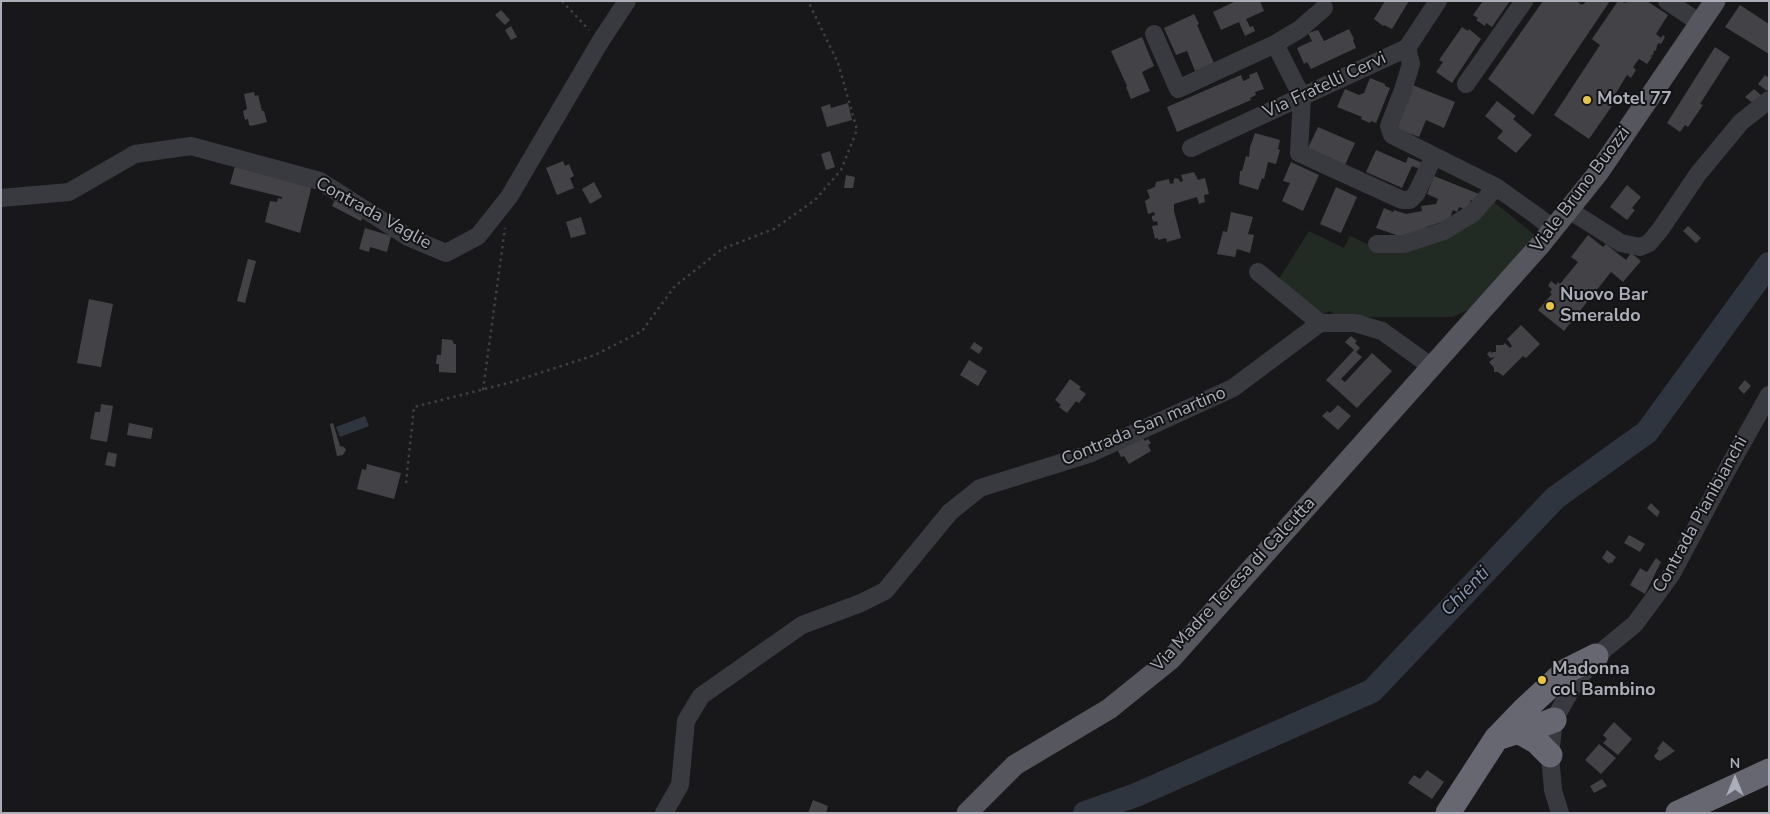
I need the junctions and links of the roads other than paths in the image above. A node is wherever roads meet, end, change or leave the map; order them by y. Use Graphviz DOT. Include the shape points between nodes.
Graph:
graph roads {
  1 [pos="627,1"];
  2 [pos="1438,1"];
  3 [pos="1524,1"];
  4 [pos="1667,1"];
  5 [pos="1714,1"];
  6 [pos="1324,8"];
  7 [pos="1700,23"];
  8 [pos="1154,34"];
  9 [pos="1275,44"];
  10 [pos="1407,48"];
  11 [pos="1466,84"];
  12 [pos="1302,97"];
  13 [pos="1769,100"];
  14 [pos="1191,148"];
  15 [pos="1434,156"];
  16 [pos="1496,187"];
  17 [pos="1,198"];
  18 [pos="1569,210"];
  19 [pos="1553,229"];
  20 [pos="1377,244"];
  21 [pos="1258,272"];
  22 [pos="1320,323"];
  23 [pos="1432,368"];
  24 [pos="1769,395"];
  25 [pos="1596,656"];
  26 [pos="1554,720"];
  27 [pos="1522,721"];
  28 [pos="1550,755"];
  29 [pos="1769,771"];
  30 [pos="1769,783"];
  31 [pos="664,813"];
  32 [pos="967,813"];
  33 [pos="1448,813"];
  34 [pos="1560,813"];
  35 [pos="1678,813"];
  36 [pos="1703,813"];
  1 -- 17 [label="street, Contrada Vaglie" via="509,197 478,236 446,253 408,237 320,181 191,146 135,154 69,192"];
  2 -- 10 [label="street, Via Fratelli Cervi"];
  3 -- 11 [label="street"];
  4 -- 7 [label="street"];
  5 -- 7 [label="main road, Viale Bruno Buozzi"];
  6 -- 9 [label="street" via="1300,29"];
  7 -- 18 [label="main road, Viale Bruno Buozzi" via="1598,173"];
  8 -- 9 [label="street" via="1178,89"];
  9 -- 12 [label="street"];
  10 -- 12 [label="street, Via Fratelli Cervi"];
  10 -- 15 [label="street" via="1410,64 1389,126 1392,135"];
  12 -- 14 [label="street, Via Fratelli Cervi"];
  12 -- 15 [label="street" via="1299,153 1402,200 1410,200 1416,194"];
  13 -- 18 [label="street" via="1741,122 1698,174 1649,243 1640,247 1621,243"];
  15 -- 16 [label="street"];
  16 -- 19 [label="street"];
  16 -- 20 [label="street" via="1473,213 1444,231 1404,244"];
  18 -- 19 [label="main road, Viale Bruno Buozzi"];
  19 -- 23 [label="main road, Viale Bruno Buozzi"];
  21 -- 22 [label="street"];
  22 -- 23 [label="street" via="1355,323 1382,331"];
  22 -- 31 [label="street, Contrada San martino" via="1233,388 1089,454 980,488 950,512 885,591 802,625 701,696 686,721 680,785"];
  23 -- 32 [label="main road, Via Madre Teresa di Calcutta" via="1171,659 1109,709 1015,765"];
  24 -- 25 [label="street, Contrada Pianibianchi" via="1671,575 1635,624"];
  25 -- 26 [label="street, Contrada Pianibianchi" via="1572,688"];
  25 -- 27 [label="highway" via="1566,671"];
  26 -- 27 [label="highway" via="1538,727"];
  26 -- 28 [label="street, Contrada Pianibianchi"];
  27 -- 28 [label="highway"];
  27 -- 33 [label="highway" via="1508,734 1496,739"];
  28 -- 34 [label="street, Contrada Pianibianchi" via="1553,790"];
  29 -- 35 [label="highway"];
  30 -- 36 [label="highway"];
}
